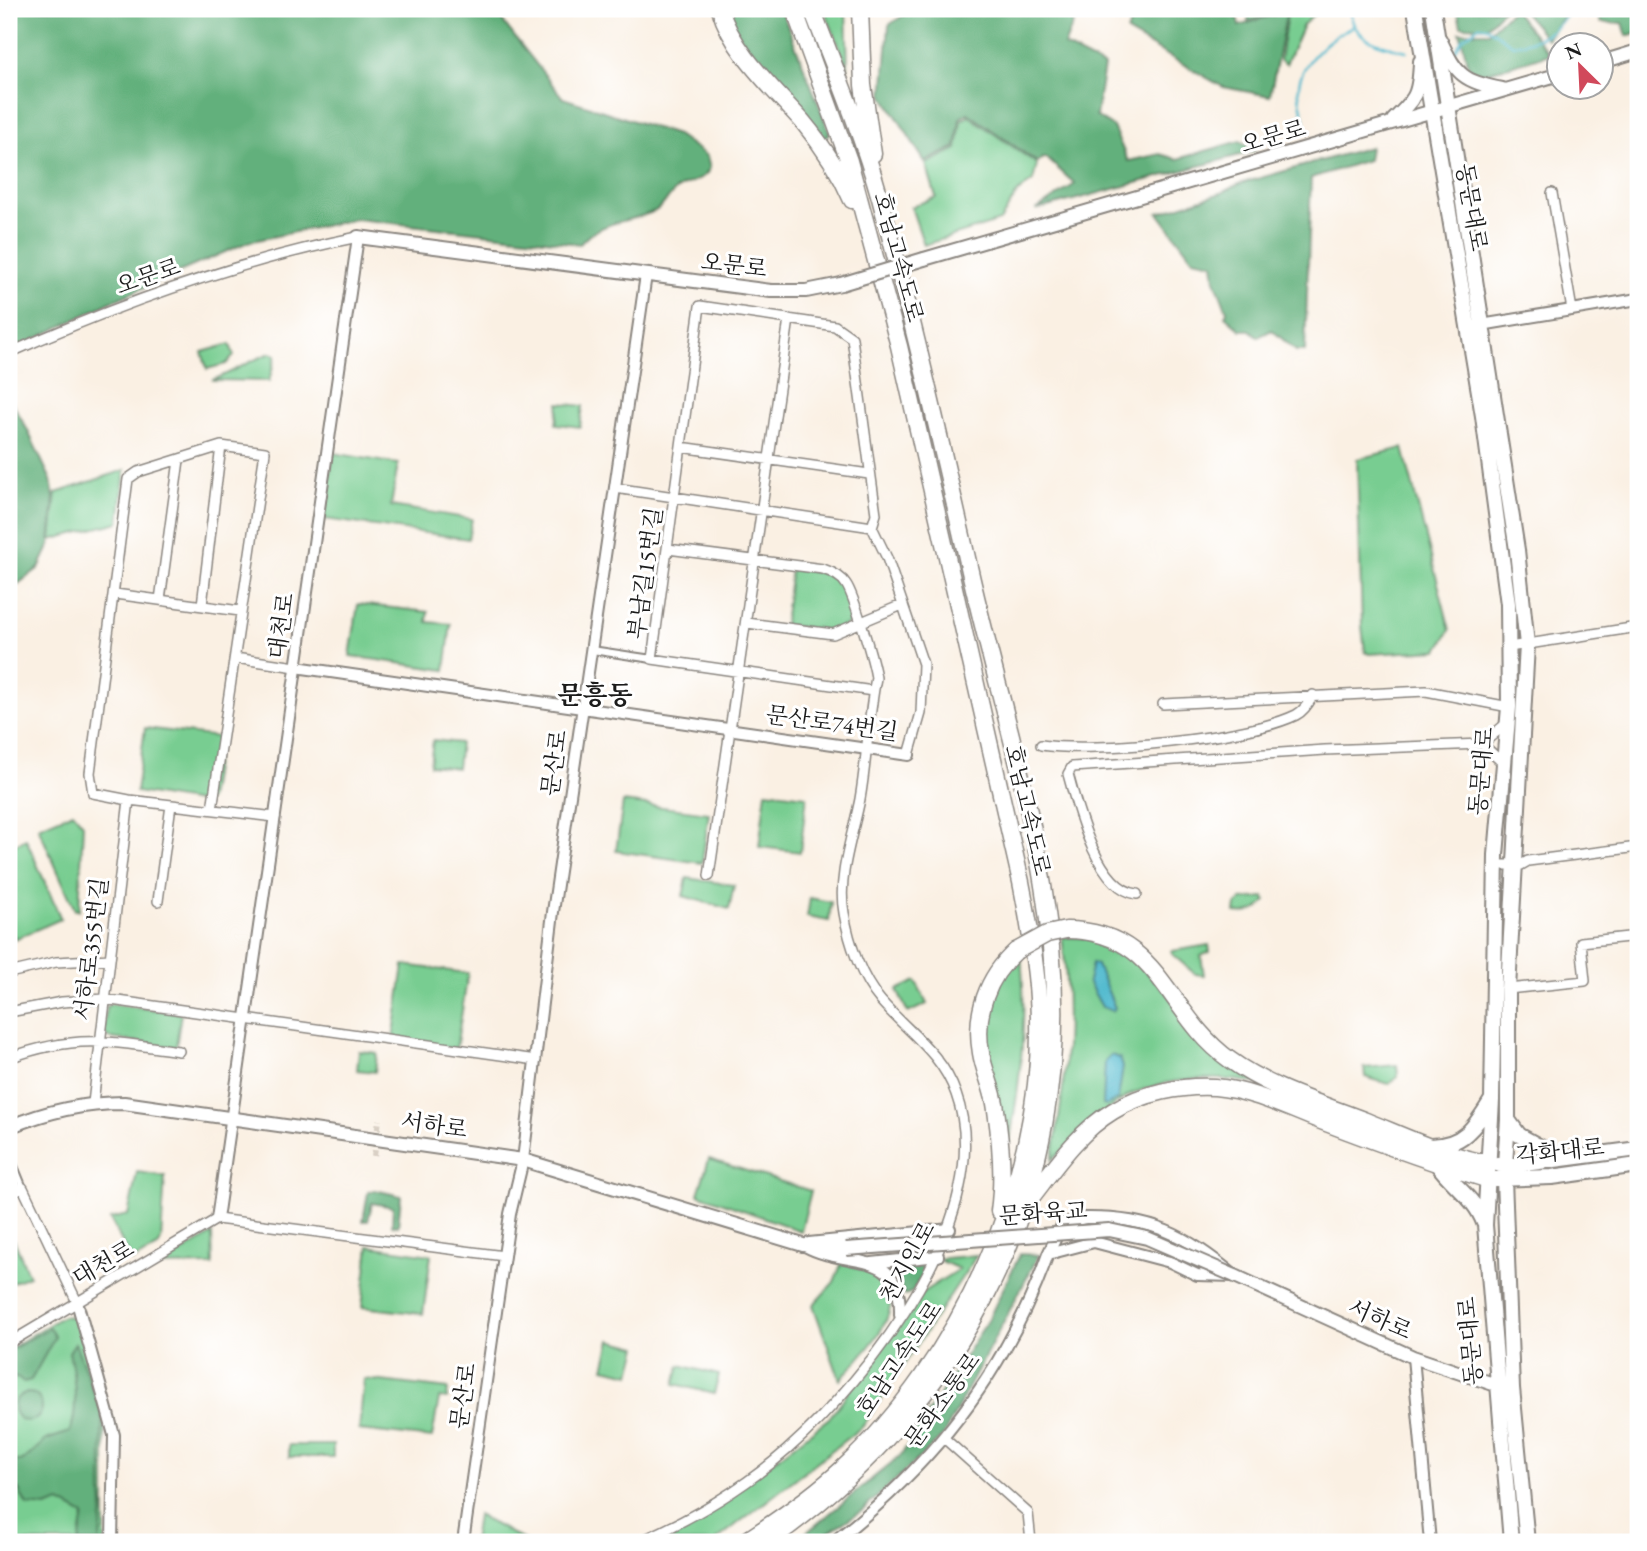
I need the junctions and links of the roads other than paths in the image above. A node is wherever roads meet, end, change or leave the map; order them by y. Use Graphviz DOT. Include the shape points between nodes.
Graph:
graph roads {
  1 [pos="720,9"];
  2 [pos="794,9"];
  3 [pos="813,9"];
  4 [pos="860,9"];
  5 [pos="1415,9"];
  6 [pos="1433,9"];
  7 [pos="1437,30"];
  8 [pos="1421,41"];
  9 [pos="1638,51"];
  10 [pos="1616,58"];
  11 [pos="1546,78"];
  12 [pos="1506,90"];
  13 [pos="1449,106"];
  14 [pos="1433,110"];
  15 [pos="1390,123"];
  16 [pos="1552,193"];
  17 [pos="879,195"];
  18 [pos="358,237"];
  19 [pos="874,250"];
  20 [pos="646,275"];
  21 [pos="1638,299"];
  22 [pos="700,306"];
  23 [pos="1572,310"];
  24 [pos="789,318"];
  25 [pos="1476,326"];
  26 [pos="9,354"];
  27 [pos="1483,416"];
  28 [pos="222,446"];
  29 [pos="681,447"];
  30 [pos="1502,451"];
  31 [pos="179,460"];
  32 [pos="768,461"];
  33 [pos="869,474"];
  34 [pos="615,488"];
  35 [pos="675,497"];
  36 [pos="762,510"];
  37 [pos="872,527"];
  38 [pos="668,549"];
  39 [pos="755,559"];
  40 [pos="115,594"];
  41 [pos="160,600"];
  42 [pos="202,605"];
  43 [pos="902,605"];
  44 [pos="240,611"];
  45 [pos="747,623"];
  46 [pos="859,623"];
  47 [pos="1638,627"];
  48 [pos="1527,645"];
  49 [pos="1509,647"];
  50 [pos="592,650"];
  51 [pos="235,658"];
  52 [pos="652,659"];
  53 [pos="296,667"];
  54 [pos="739,672"];
  55 [pos="873,691"];
  56 [pos="1313,695"];
  57 [pos="1163,704"];
  58 [pos="583,709"];
  59 [pos="1508,714"];
  60 [pos="732,729"];
  61 [pos="1482,744"];
  62 [pos="1041,745"];
  63 [pos="866,750"];
  64 [pos="909,755"];
  65 [pos="1504,765"];
  66 [pos="129,800"];
  67 [pos="171,805"];
  68 [pos="212,809"];
  69 [pos="275,817"];
  70 [pos="1638,847"];
  71 [pos="1496,860"];
  72 [pos="1519,860"];
  73 [pos="709,876"];
  74 [pos="1137,894"];
  75 [pos="158,901"];
  76 [pos="1638,936"];
  77 [pos="110,960"];
  78 [pos="9,972"];
  79 [pos="1508,989"];
  80 [pos="104,999"];
  81 [pos="9,1012"];
  82 [pos="246,1020"];
  83 [pos="99,1039"];
  84 [pos="179,1051"];
  85 [pos="9,1058"];
  86 [pos="536,1060"];
  87 [pos="1492,1100"];
  88 [pos="93,1103"];
  89 [pos="232,1117"];
  90 [pos="1508,1120"];
  91 [pos="9,1127"];
  92 [pos="1428,1146"];
  93 [pos="1638,1149"];
  94 [pos="9,1154"];
  95 [pos="523,1160"];
  96 [pos="1563,1160"];
  97 [pos="1438,1165"];
  98 [pos="1638,1165"];
  99 [pos="1487,1171"];
  100 [pos="1504,1172"];
  101 [pos="1529,1178"];
  102 [pos="23,1188"];
  103 [pos="9,1194"];
  104 [pos="1504,1209"];
  105 [pos="1021,1212"];
  106 [pos="217,1219"];
  107 [pos="1485,1225"];
  108 [pos="950,1229"];
  109 [pos="803,1245"];
  110 [pos="846,1250"];
  111 [pos="1048,1254"];
  112 [pos="504,1256"];
  113 [pos="938,1256"];
  114 [pos="869,1263"];
  115 [pos="1235,1276"];
  116 [pos="77,1302"];
  117 [pos="900,1315"];
  118 [pos="9,1343"];
  119 [pos="1413,1357"];
  120 [pos="1505,1388"];
  121 [pos="876,1435"];
  122 [pos="945,1439"];
  123 [pos="112,1542"];
  124 [pos="463,1542"];
  125 [pos="639,1542"];
  126 [pos="744,1542"];
  127 [pos="767,1542"];
  128 [pos="833,1542"];
  129 [pos="1031,1542"];
  130 [pos="1430,1542"];
  131 [pos="1511,1542"];
  132 [pos="1527,1542"];
  1 -- 19 [label="highway" via="737,46 832,162"];
  2 -- 19 [label="highway, 호남고속도로" via="849,161"];
  3 -- 17 [label="highway, 호남고속도로"];
  4 -- 17 [label="highway" via="863,85"];
  5 -- 8 [label="main road, 동문대로"];
  6 -- 7 [label="main road, 동문대로"];
  7 -- 12 [label="main road" via="1461,76"];
  7 -- 13 [label="main road, 동문대로"];
  8 -- 14 [label="main road, 동문대로"];
  8 -- 15 [label="main road" via="1419,89"];
  9 -- 10 [label="main road"];
  11 -- 12 [label="main road, 오문로"];
  12 -- 13 [label="main road, 오문로"];
  13 -- 14 [label="main road, 오문로"];
  13 -- 25 [label="main road, 동문대로"];
  14 -- 15 [label="main road, 오문로"];
  14 -- 25 [label="main road, 동문대로"];
  15 -- 20 [label="main road, 오문로, bridge" via="841,284 791,292"];
  16 -- 23 [label="street"];
  17 -- 105 [label="highway, 호남고속도로" via="1015,750 1051,944 1053,1078 1044,1139"];
  18 -- 20 [label="main road, 오문로"];
  18 -- 26 [label="street, 오문로" via="196,281 78,322"];
  18 -- 53 [label="street, 대천로"];
  19 -- 121 [label="highway, 호남고속도로" via="1012,837 1032,939 1039,1021 1027,1141 1002,1223 944,1342"];
  20 -- 34 [label="street, 문산로"];
  21 -- 23 [label="street"];
  22 -- 24 [label="street, 문산로74번길"];
  22 -- 29 [label="street, 부남길15번길"];
  23 -- 25 [label="street"];
  24 -- 32 [label="street"];
  24 -- 33 [label="street, 문산로74번길" via="835,326 852,338"];
  25 -- 27 [label="main road, 동문대로"];
  25 -- 30 [label="main road, 동문대로"];
  27 -- 30 [label="main road" via="1489,416 1494,440"];
  27 -- 49 [label="main road, 동문대로" via="1504,563"];
  28 -- 31 [label="street"];
  28 -- 42 [label="street"];
  28 -- 44 [label="street" via="265,452"];
  29 -- 32 [label="street"];
  29 -- 35 [label="street, 부남길15번길"];
  30 -- 48 [label="main road, 동문대로"];
  31 -- 40 [label="street" via="128,479"];
  31 -- 41 [label="street"];
  32 -- 33 [label="street"];
  32 -- 36 [label="street"];
  33 -- 37 [label="street, 문산로74번길" via="876,514"];
  34 -- 35 [label="street"];
  34 -- 50 [label="street, 문산로"];
  35 -- 36 [label="street"];
  35 -- 38 [label="street, 부남길15번길"];
  36 -- 37 [label="street"];
  36 -- 39 [label="street"];
  37 -- 43 [label="street, 문산로74번길"];
  38 -- 39 [label="street, 천지인로"];
  38 -- 52 [label="street, 부남길15번길"];
  39 -- 45 [label="street"];
  39 -- 46 [label="street, 천지인로" via="833,573 849,588"];
  40 -- 41 [label="street"];
  40 -- 66 [label="street" via="90,773 93,793"];
  41 -- 42 [label="street"];
  42 -- 44 [label="street"];
  43 -- 46 [label="street"];
  43 -- 64 [label="street, 문산로74번길" via="923,664 921,713"];
  44 -- 51 [label="street"];
  45 -- 46 [label="street" via="833,634"];
  45 -- 54 [label="street"];
  46 -- 55 [label="street, 천지인로" via="874,663"];
  47 -- 48 [label="street"];
  48 -- 49 [label="street"];
  48 -- 72 [label="main road, 동문대로"];
  49 -- 59 [label="main road, 동문대로"];
  50 -- 52 [label="street"];
  50 -- 58 [label="street, 문산로"];
  51 -- 53 [label="street"];
  51 -- 68 [label="street"];
  52 -- 54 [label="street, 부남길15번길"];
  53 -- 58 [label="street, 문산로74번길"];
  53 -- 69 [label="street, 대천로"];
  54 -- 55 [label="street, 부남길15번길"];
  54 -- 60 [label="street"];
  55 -- 63 [label="street, 천지인로"];
  56 -- 57 [label="street"];
  56 -- 59 [label="street" via="1426,691"];
  56 -- 62 [label="street" via="1299,714 1232,732 1102,748"];
  58 -- 60 [label="street, 문산로74번길"];
  58 -- 86 [label="street, 문산로"];
  59 -- 61 [label="street"];
  59 -- 65 [label="main road, 동문대로"];
  60 -- 63 [label="street, 문산로74번길"];
  60 -- 73 [label="street"];
  61 -- 65 [label="street"];
  61 -- 74 [label="street" via="1072,767 1068,774 1089,841 1119,888"];
  63 -- 64 [label="street, 문산로74번길"];
  63 -- 108 [label="street, 천지인로" via="842,892 844,916 875,993 932,1051 957,1095 965,1152"];
  65 -- 71 [label="main road, 동문대로"];
  66 -- 67 [label="street"];
  66 -- 77 [label="street, 서하로355번길"];
  67 -- 68 [label="street"];
  67 -- 75 [label="street"];
  68 -- 69 [label="street"];
  69 -- 82 [label="street, 대천로"];
  70 -- 72 [label="street"];
  71 -- 72 [label="street"];
  71 -- 87 [label="main road, 동문대로"];
  72 -- 79 [label="main road, 동문대로"];
  76 -- 79 [label="street" via="1581,943 1585,981"];
  77 -- 78 [label="street" via="56,962"];
  77 -- 80 [label="street, 서하로355번길"];
  79 -- 90 [label="main road, 동문대로"];
  80 -- 81 [label="street"];
  80 -- 82 [label="street"];
  80 -- 83 [label="street, 서하로355번길"];
  82 -- 86 [label="street"];
  82 -- 89 [label="street, 대천로"];
  83 -- 84 [label="street"];
  83 -- 85 [label="street" via="37,1048"];
  83 -- 88 [label="street, 서하로355번길"];
  86 -- 95 [label="street, 문산로"];
  87 -- 92 [label="main road" via="1464,1137 1453,1144"];
  87 -- 99 [label="main road, 동문대로"];
  88 -- 89 [label="main road, 서하로" via="149,1105"];
  88 -- 91 [label="main road, 서하로" via="52,1111"];
  89 -- 95 [label="main road, 서하로"];
  89 -- 106 [label="street, 대천로"];
  90 -- 96 [label="main road" via="1519,1135"];
  90 -- 100 [label="main road, 동문대로"];
  92 -- 99 [label="highway"];
  92 -- 121 [label="highway, bridge" via="1266,1083 1229,1060 1204,1039 1162,979 1130,946 1098,932 1066,930 1040,936 1004,961 986,991 979,1026 1003,1160 999,1214 951,1317 880,1420"];
  93 -- 96 [label="main road, 각화대로"];
  94 -- 102 [label="street"];
  95 -- 109 [label="main road, 서하로"];
  95 -- 112 [label="street, 문산로"];
  96 -- 100 [label="main road, 각화대로"];
  97 -- 99 [label="highway"];
  97 -- 105 [label="highway" via="1266,1100 1217,1087 1184,1088 1153,1094 1115,1110 1087,1130"];
  97 -- 107 [label="main road" via="1452,1184 1474,1200"];
  98 -- 101 [label="main road, 각화대로"];
  99 -- 100 [label="main road, 각화대로"];
  99 -- 107 [label="main road, 동문대로"];
  100 -- 101 [label="main road, 각화대로"];
  100 -- 104 [label="main road, 동문대로"];
  101 -- 104 [label="main road"];
  102 -- 103 [label="street"];
  102 -- 116 [label="street"];
  104 -- 120 [label="main road, 동문대로"];
  105 -- 127 [label="highway, 호남고속도로" via="977,1313 910,1414 833,1493"];
  106 -- 112 [label="street"];
  106 -- 116 [label="street, 대천로"];
  107 -- 120 [label="main road, 동문대로"];
  108 -- 109 [label="street" via="824,1239"];
  108 -- 113 [label="street, 천지인로"];
  109 -- 110 [label="main road, 서하로"];
  109 -- 114 [label="street" via="820,1255"];
  110 -- 115 [label="main road, 문화육교, bridge" via="1109,1230 1161,1243"];
  111 -- 115 [label="street" via="1094,1242 1157,1258 1197,1275"];
  111 -- 115 [label="street, 문화소통로" via="1063,1223 1124,1218 1189,1239"];
  111 -- 122 [label="street, 문화소통로" via="1016,1329"];
  112 -- 124 [label="street, 문산로"];
  113 -- 114 [label="street"];
  113 -- 117 [label="street, 천지인로"];
  114 -- 117 [label="street" via="893,1277 899,1288"];
  115 -- 119 [label="main road, 서하로"];
  116 -- 118 [label="street, 대천로"];
  116 -- 123 [label="street" via="114,1435"];
  117 -- 125 [label="street, 천지인로" via="850,1384 786,1451 690,1517"];
  119 -- 120 [label="main road, 서하로"];
  119 -- 130 [label="street"];
  120 -- 131 [label="main road, 동문대로"];
  120 -- 132 [label="main road, 동문대로"];
  121 -- 126 [label="highway, 호남고속도로" via="812,1495"];
  122 -- 128 [label="street, 문화소통로" via="897,1489"];
  122 -- 129 [label="street" via="1028,1513"];
}
